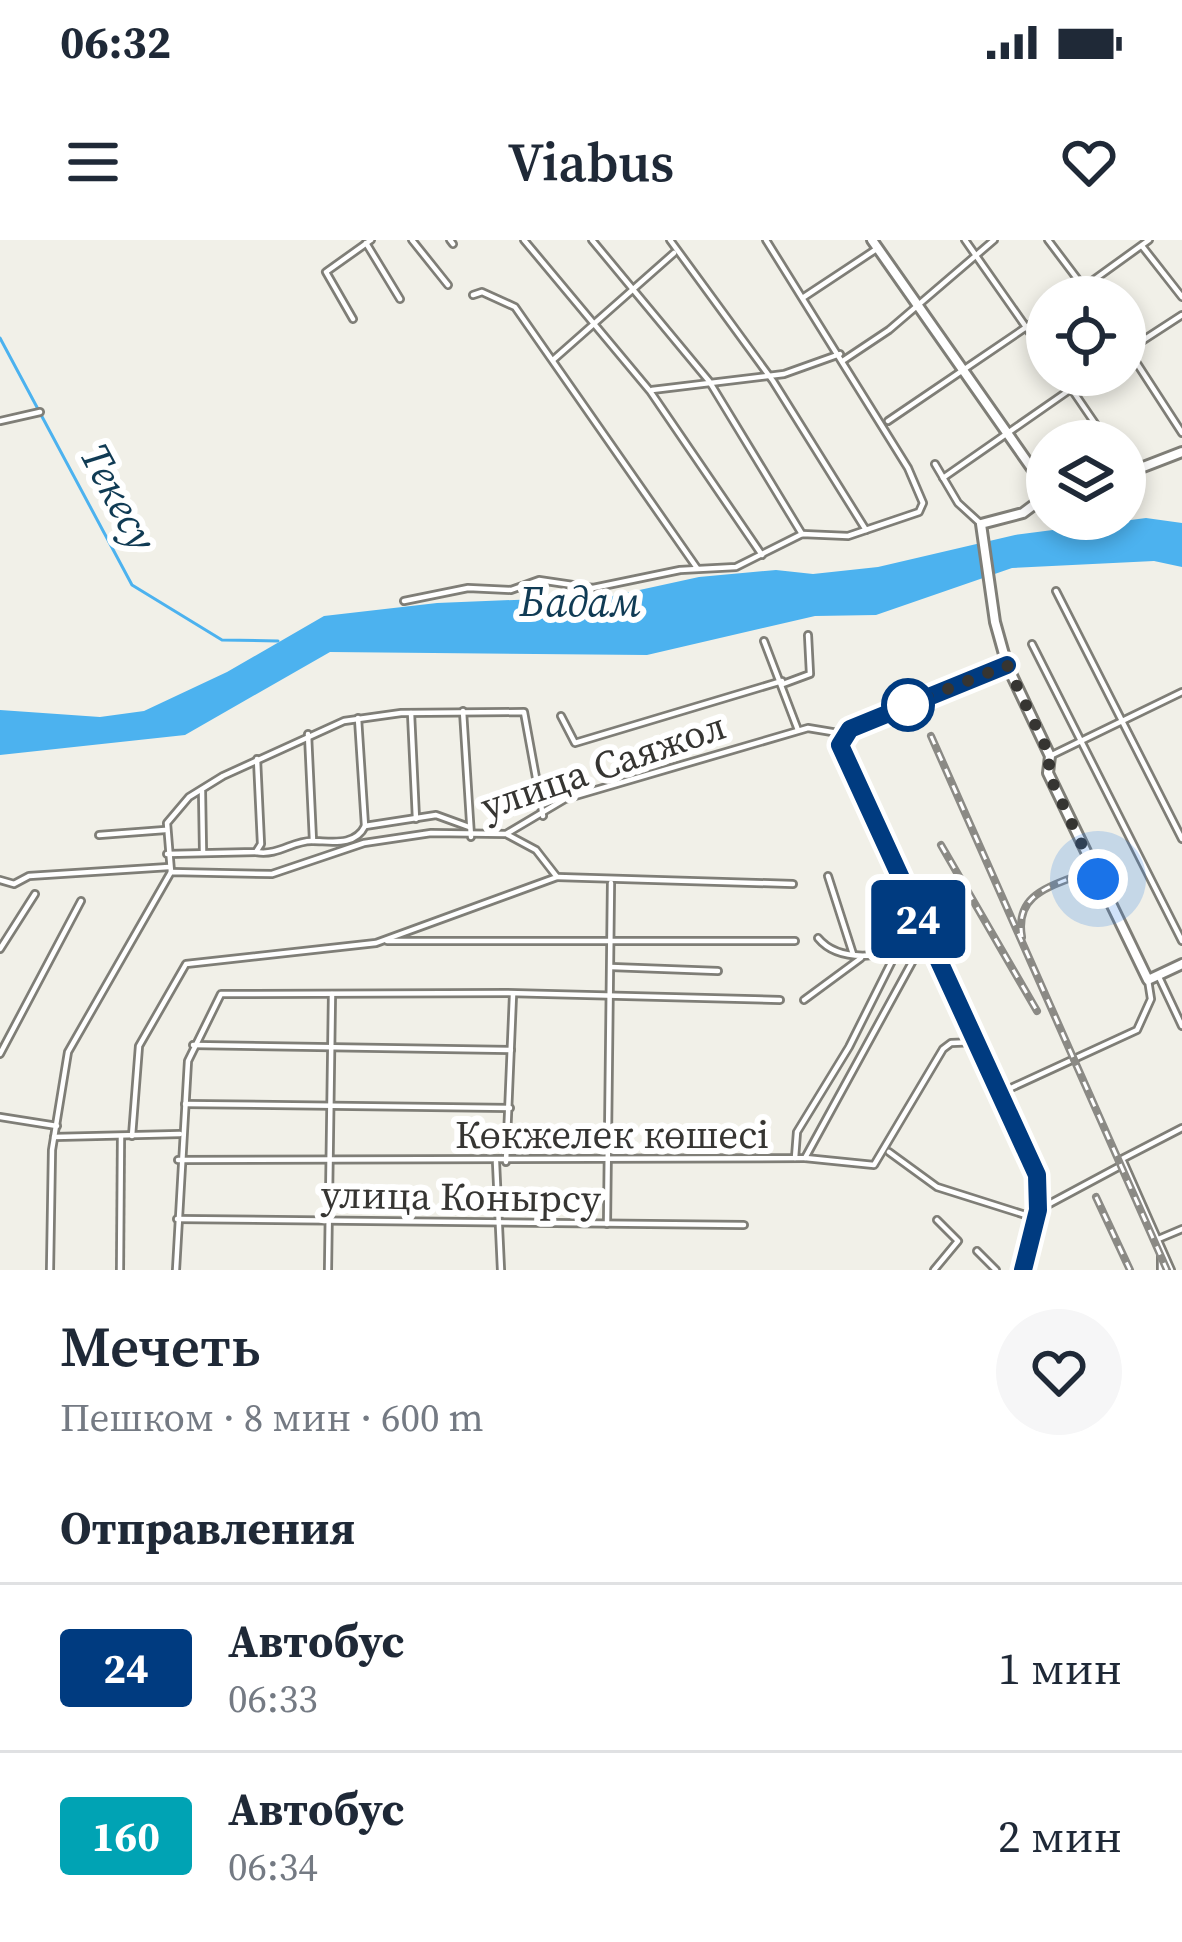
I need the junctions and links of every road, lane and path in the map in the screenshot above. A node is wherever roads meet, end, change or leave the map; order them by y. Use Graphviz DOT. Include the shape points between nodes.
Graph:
graph roads {
  1 [pos="412,240"];
  2 [pos="524,240"];
  3 [pos="592,240"];
  4 [pos="670,240"];
  5 [pos="686,240"];
  6 [pos="766,240"];
  7 [pos="964,240"];
  8 [pos="994,240"];
  9 [pos="1048,240"];
  10 [pos="1149,240"];
  11 [pos="369,242"];
  12 [pos="875,244"];
  13 [pos="1142,246"];
  14 [pos="675,250"];
  15 [pos="976,256"];
  16 [pos="1076,276"];
  17 [pos="1100,276"];
  18 [pos="448,285"];
  19 [pos="631,290"];
  20 [pos="472,296"];
  21 [pos="804,297"];
  22 [pos="1182,297"];
  23 [pos="400,299"];
  24 [pos="920,304"];
  25 [pos="1182,315"];
  26 [pos="353,319"];
  27 [pos="591,325"];
  28 [pos="1026,325"];
  29 [pos="1026,327"];
  30 [pos="1146,337"];
  31 [pos="841,356"];
  32 [pos="551,362"];
  33 [pos="964,369"];
  34 [pos="767,375"];
  35 [pos="1146,377"];
  36 [pos="709,381"];
  37 [pos="650,391"];
  38 [pos="1061,396"];
  39 [pos="1182,404"];
  40 [pos="40,412"];
  41 [pos="1171,412"];
  42 [pos="0,421"];
  43 [pos="888,421"];
  44 [pos="1007,433"];
  45 [pos="1182,433"];
  46 [pos="1182,452"];
  47 [pos="1026,462"];
  48 [pos="935,464"];
  49 [pos="1146,466"];
  50 [pos="943,478"];
  51 [pos="1026,510"];
  52 [pos="981,524"];
  53 [pos="866,530"];
  54 [pos="802,534"];
  55 [pos="762,555"];
  56 [pos="697,568"];
  57 [pos="1056,591"];
  58 [pos="404,601"];
  59 [pos="808,635"];
  60 [pos="764,641"];
  61 [pos="1032,644"];
  62 [pos="1007,665"];
  63 [pos="782,682"];
  64 [pos="1182,692"];
  65 [pos="463,711"];
  66 [pos="411,713"];
  67 [pos="561,716"];
  68 [pos="358,718"];
  69 [pos="1121,719"];
  70 [pos="798,730"];
  71 [pos="826,731"];
  72 [pos="308,734"];
  73 [pos="844,734"];
  74 [pos="1081,740"];
  75 [pos="840,745"];
  76 [pos="1050,756"];
  77 [pos="256,759"];
  78 [pos="202,789"];
  79 [pos="543,816"];
  80 [pos="416,819"];
  81 [pos="364,824"];
  82 [pos="469,827"];
  83 [pos="165,830"];
  84 [pos="506,834"];
  85 [pos="99,835"];
  86 [pos="471,838"];
  87 [pos="1182,839"];
  88 [pos="313,841"];
  89 [pos="203,851"];
  90 [pos="256,852"];
  91 [pos="167,854"];
  92 [pos="169,872"];
  93 [pos="828,876"];
  94 [pos="557,877"];
  95 [pos="0,880"];
  96 [pos="611,883"];
  97 [pos="793,884"];
  98 [pos="35,894"];
  99 [pos="81,901"];
  100 [pos="818,938"];
  101 [pos="611,939"];
  102 [pos="382,940"];
  103 [pos="795,941"];
  104 [pos="1182,941"];
  105 [pos="928,942"];
  106 [pos="921,946"];
  107 [pos="0,949"];
  108 [pos="897,951"];
  109 [pos="853,954"];
  110 [pos="861,958"];
  111 [pos="1182,964"];
  112 [pos="611,967"];
  113 [pos="718,971"];
  114 [pos="1158,975"];
  115 [pos="1148,980"];
  116 [pos="332,992"];
  117 [pos="513,995"];
  118 [pos="611,998"];
  119 [pos="780,1000"];
  120 [pos="804,1000"];
  121 [pos="1182,1026"];
  122 [pos="976,1042"];
  123 [pos="193,1046"];
  124 [pos="331,1049"];
  125 [pos="511,1050"];
  126 [pos="0,1054"];
  127 [pos="1000,1093"];
  128 [pos="184,1104"];
  129 [pos="330,1104"];
  130 [pos="510,1108"];
  131 [pos="0,1117"];
  132 [pos="56,1126"];
  133 [pos="1182,1128"];
  134 [pos="180,1134"];
  135 [pos="132,1136"];
  136 [pos="54,1137"];
  137 [pos="121,1137"];
  138 [pos="887,1151"];
  139 [pos="795,1158"];
  140 [pos="805,1158"];
  141 [pos="178,1160"];
  142 [pos="329,1161"];
  143 [pos="496,1162"];
  144 [pos="506,1162"];
  145 [pos="610,1162"];
  146 [pos="1122,1165"];
  147 [pos="1037,1214"];
  148 [pos="177,1220"];
  149 [pos="938,1220"];
  150 [pos="328,1221"];
  151 [pos="497,1223"];
  152 [pos="607,1224"];
  153 [pos="744,1225"];
  154 [pos="1182,1229"];
  155 [pos="1175,1234"];
  156 [pos="1156,1240"];
  157 [pos="1182,1242"];
  158 [pos="977,1252"];
  159 [pos="1161,1253"];
  160 [pos="50,1270"];
  161 [pos="120,1270"];
  162 [pos="176,1270"];
  163 [pos="328,1270"];
  164 [pos="501,1270"];
  165 [pos="934,1270"];
  166 [pos="996,1270"];
  167 [pos="1023,1270"];
  168 [pos="1161,1270"];
  169 [pos="1171,1270"];
  1 -- 18 [label="street"];
  2 -- 27 [label="street"];
  3 -- 19 [label="street"];
  4 -- 14 [label="street"];
  5 -- 14 [label="street"];
  6 -- 21 [label="street"];
  7 -- 15 [label="street"];
  8 -- 15 [label="street"];
  9 -- 16 [label="street"];
  10 -- 13 [label="street"];
  11 -- 23 [label="street"];
  11 -- 26 [label="street" via="326,272"];
  12 -- 21 [label="street"];
  12 -- 24 [label="street"];
  13 -- 17 [label="street"];
  13 -- 22 [label="street"];
  14 -- 19 [label="street"];
  14 -- 34 [label="street"];
  15 -- 24 [label="street"];
  15 -- 28 [label="street"];
  19 -- 27 [label="street"];
  19 -- 36 [label="street"];
  20 -- 32 [label="street" via="482,292 515,307"];
  21 -- 31 [label="street"];
  24 -- 31 [label="street"];
  24 -- 33 [label="street"];
  25 -- 30 [label="street"];
  27 -- 32 [label="street"];
  27 -- 37 [label="street"];
  29 -- 33 [label="street"];
  31 -- 34 [label="street"];
  31 -- 53 [label="street" via="923,503 914,516"];
  32 -- 56 [label="street"];
  33 -- 43 [label="street"];
  33 -- 44 [label="street"];
  34 -- 36 [label="street"];
  34 -- 53 [label="street"];
  35 -- 41 [label="street"];
  36 -- 37 [label="street"];
  36 -- 54 [label="street"];
  37 -- 55 [label="street"];
  38 -- 44 [label="street"];
  39 -- 41 [label="street"];
  40 -- 42 [label="street"];
  41 -- 45 [label="street"];
  44 -- 47 [label="street"];
  44 -- 50 [label="street"];
  46 -- 49 [label="street"];
  48 -- 50 [label="street"];
  50 -- 52 [label="street"];
  51 -- 52 [label="street"];
  52 -- 62 [label="street"];
  53 -- 54 [label="street"];
  54 -- 55 [label="street"];
  55 -- 56 [label="street" via="745,566"];
  56 -- 58 [label="street" via="593,588 539,580"];
  57 -- 69 [label="street"];
  59 -- 63 [label="street" via="810,674"];
  60 -- 63 [label="street"];
  61 -- 74 [label="street"];
  62 -- 73 [label="street"];
  62 -- 76 [label="street"];
  63 -- 67 [label="street" via="572,743"];
  63 -- 70 [label="street"];
  64 -- 69 [label="street"];
  65 -- 66 [label="street"];
  65 -- 79 [label="street" via="524,712"];
  65 -- 82 [label="street"];
  66 -- 68 [label="street"];
  66 -- 80 [label="street"];
  68 -- 72 [label="street"];
  68 -- 81 [label="street"];
  69 -- 74 [label="street"];
  69 -- 87 [label="street"];
  70 -- 71 [label="street, улица Саяжол"];
  70 -- 79 [label="street, улица Саяжол" via="565,799"];
  71 -- 73 [label="street, улица Саяжол"];
  71 -- 75 [label="street"];
  72 -- 77 [label="street"];
  72 -- 88 [label="street"];
  73 -- 75 [label="street"];
  74 -- 76 [label="street"];
  74 -- 104 [label="street"];
  75 -- 105 [label="street"];
  76 -- 115 [label="street" via="1048,773"];
  77 -- 78 [label="street"];
  77 -- 90 [label="street"];
  78 -- 83 [label="street"];
  78 -- 89 [label="street"];
  79 -- 84 [label="street, улица Саяжол"];
  80 -- 81 [label="street"];
  80 -- 82 [label="street" via="440,815"];
  81 -- 88 [label="street" via="350,839"];
  82 -- 86 [label="street"];
  83 -- 85 [label="street"];
  83 -- 91 [label="street"];
  84 -- 86 [label="street, улица Саяжол"];
  84 -- 94 [label="street" via="536,850"];
  86 -- 92 [label="street, улица Саяжол" via="431,833 364,843 272,874"];
  88 -- 90 [label="street" via="274,855"];
  89 -- 90 [label="street"];
  89 -- 91 [label="street"];
  91 -- 92 [label="street"];
  92 -- 95 [label="street, улица Саяжол"];
  92 -- 132 [label="street" via="76,1033"];
  93 -- 109 [label="street"];
  94 -- 96 [label="street"];
  94 -- 102 [label="street"];
  96 -- 97 [label="street"];
  96 -- 101 [label="street"];
  98 -- 107 [label="street"];
  99 -- 126 [label="street"];
  100 -- 109 [label="street"];
  101 -- 102 [label="street"];
  101 -- 103 [label="street"];
  101 -- 112 [label="street"];
  102 -- 135 [label="street" via="186,964 139,1046"];
  105 -- 106 [label="street"];
  105 -- 122 [label="street"];
  106 -- 108 [label="street"];
  106 -- 140 [label="street, Көкжелек көшесі"];
  108 -- 110 [label="street"];
  108 -- 139 [label="street" via="797,1132"];
  109 -- 110 [label="street"];
  110 -- 120 [label="street"];
  111 -- 114 [label="street"];
  112 -- 113 [label="street"];
  112 -- 118 [label="street"];
  114 -- 115 [label="street"];
  114 -- 121 [label="street"];
  115 -- 127 [label="street" via="1150,999 1137,1030"];
  116 -- 117 [label="street"];
  116 -- 123 [label="street" via="220,994"];
  116 -- 124 [label="street"];
  117 -- 118 [label="street"];
  117 -- 125 [label="street"];
  118 -- 119 [label="street"];
  118 -- 145 [label="street"];
  122 -- 127 [label="street"];
  122 -- 138 [label="street" via="943,1049"];
  123 -- 124 [label="street"];
  123 -- 128 [label="street"];
  124 -- 125 [label="street"];
  124 -- 129 [label="street"];
  125 -- 130 [label="street"];
  127 -- 147 [label="street" via="1037,1175"];
  128 -- 129 [label="street"];
  128 -- 134 [label="street"];
  129 -- 130 [label="street"];
  129 -- 142 [label="street"];
  130 -- 144 [label="street"];
  131 -- 132 [label="street"];
  132 -- 136 [label="street"];
  133 -- 146 [label="street" via="1125,1156"];
  134 -- 135 [label="street"];
  134 -- 141 [label="street"];
  135 -- 137 [label="street"];
  136 -- 137 [label="street"];
  136 -- 160 [label="street"];
  137 -- 161 [label="street"];
  138 -- 140 [label="street" via="874,1165"];
  138 -- 147 [label="street" via="937,1187"];
  139 -- 140 [label="street, Көкжелек көшесі"];
  139 -- 145 [label="street, Көкжелек көшесі"];
  141 -- 142 [label="street, Көкжелек көшесі"];
  141 -- 148 [label="street"];
  142 -- 143 [label="street, Көкжелек көшесі"];
  142 -- 150 [label="street"];
  143 -- 144 [label="street, Көкжелек көшесі"];
  143 -- 151 [label="street"];
  144 -- 145 [label="street, Көкжелек көшесі"];
  145 -- 152 [label="street"];
  146 -- 147 [label="street"];
  146 -- 156 [label="street"];
  147 -- 167 [label="street"];
  148 -- 150 [label="street, улица Конырсу"];
  148 -- 162 [label="street"];
  149 -- 165 [label="street" via="958,1240"];
  150 -- 151 [label="street, улица Конырсу"];
  150 -- 163 [label="street"];
  151 -- 152 [label="street, улица Конырсу"];
  151 -- 164 [label="street"];
  152 -- 153 [label="street, улица Конырсу"];
  154 -- 155 [label="street"];
  155 -- 156 [label="street"];
  155 -- 157 [label="street"];
  156 -- 159 [label="street"];
  158 -- 166 [label="street"];
  159 -- 168 [label="street"];
  159 -- 169 [label="street"];
}
